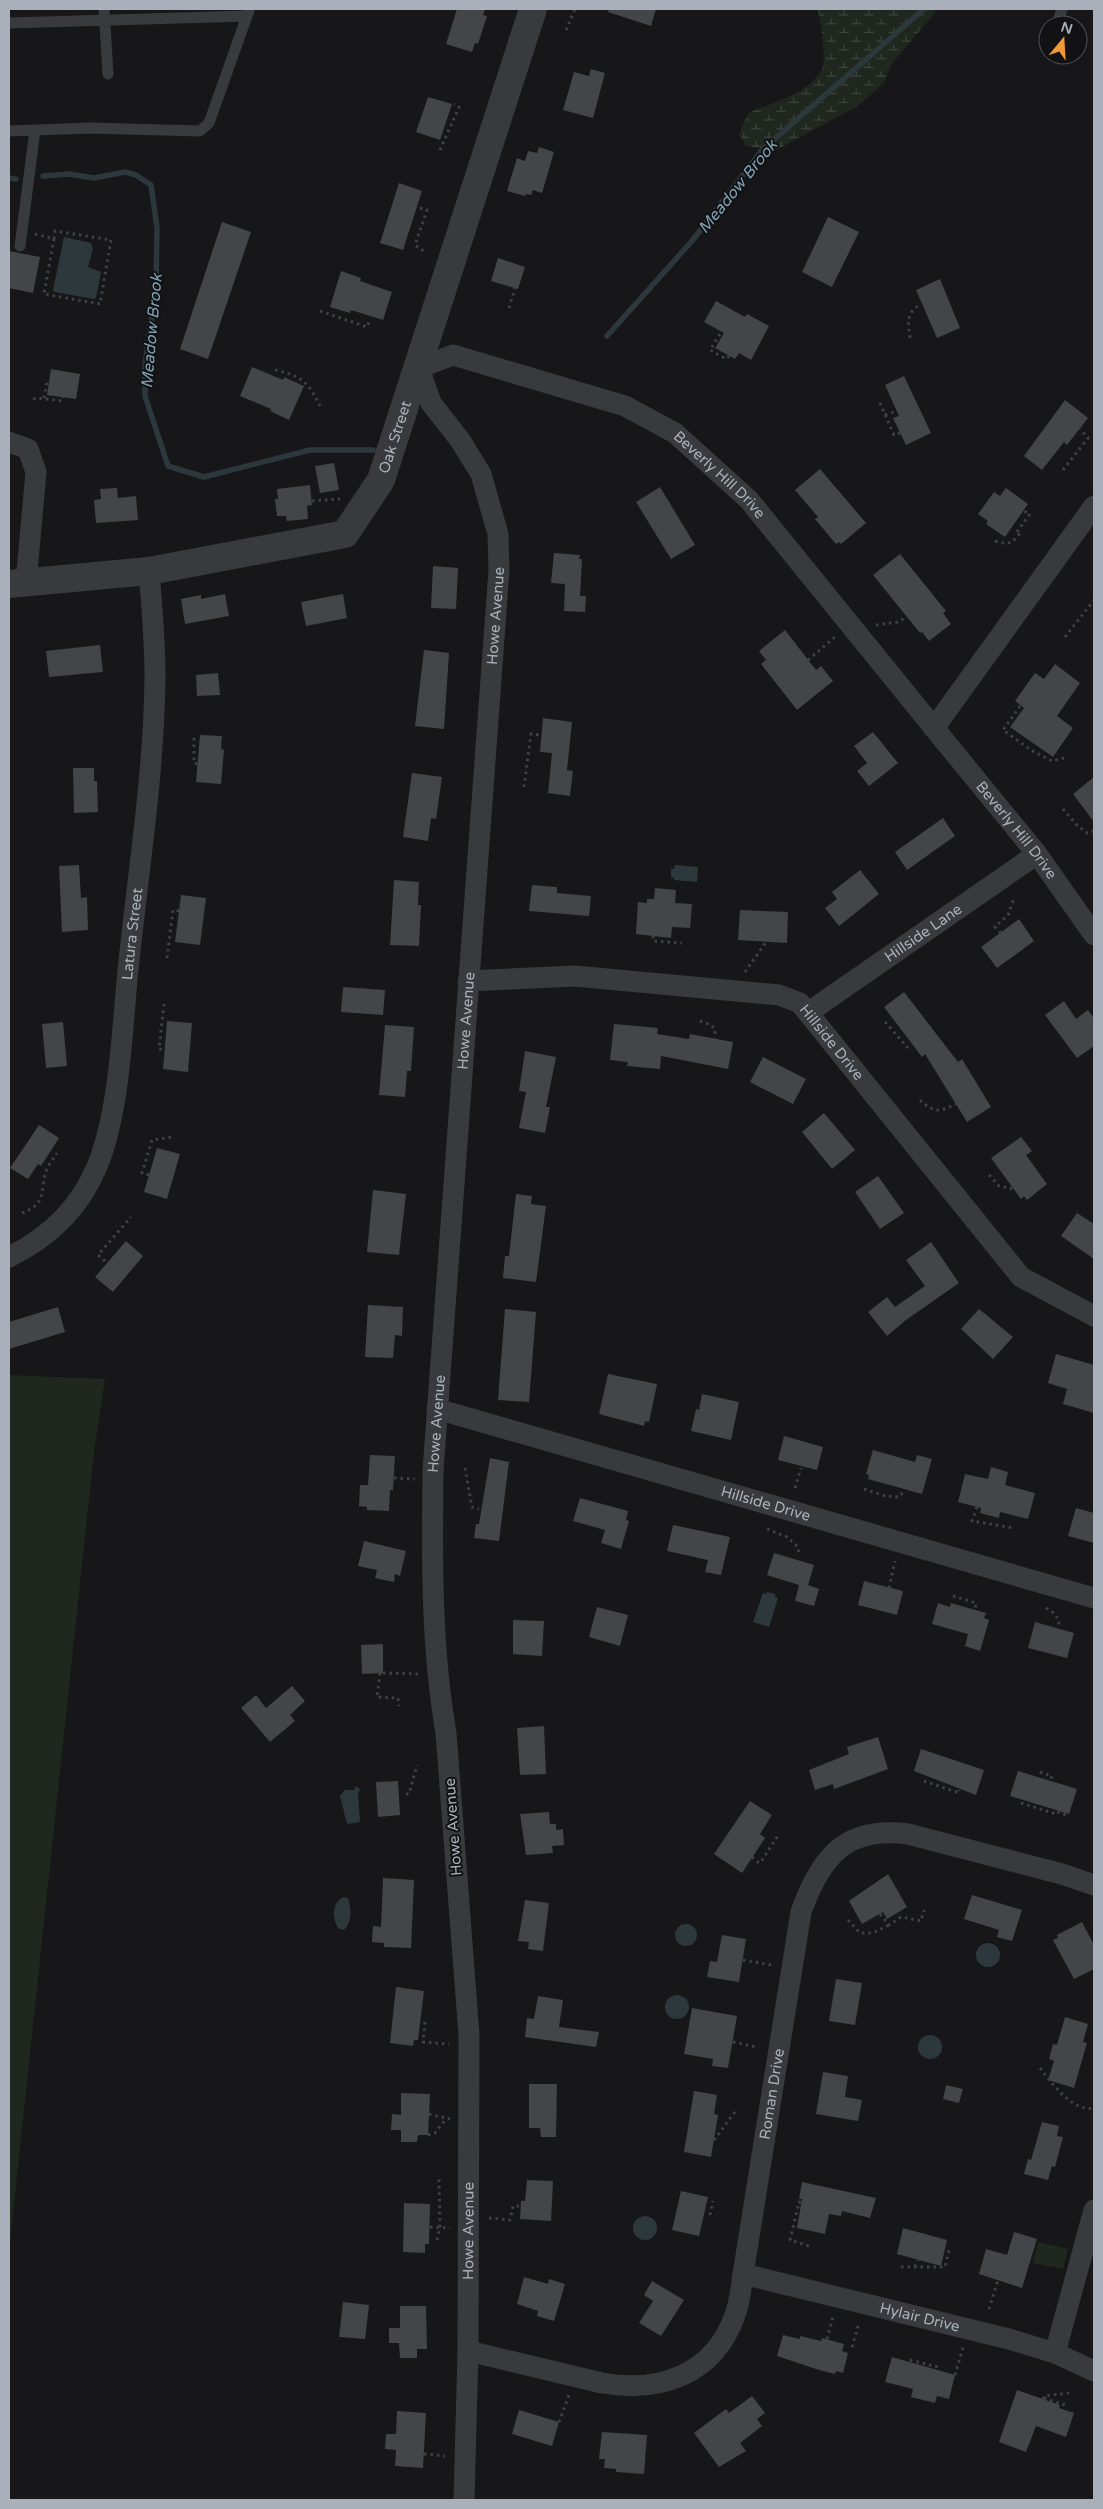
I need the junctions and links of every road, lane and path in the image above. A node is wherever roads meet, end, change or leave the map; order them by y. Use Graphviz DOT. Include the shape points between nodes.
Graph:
graph roads {
  1 [pos="104,9"];
  2 [pos="533,9"];
  3 [pos="575,9"];
  4 [pos="248,12"];
  5 [pos="104,22"];
  6 [pos="9,23"];
  7 [pos="566,30"];
  8 [pos="108,74"];
  9 [pos="454,104"];
  10 [pos="446,121"];
  11 [pos="452,123"];
  12 [pos="35,130"];
  13 [pos="9,131"];
  14 [pos="440,150"];
  15 [pos="420,208"];
  16 [pos="22,231"];
  17 [pos="54,239"];
  18 [pos="20,246"];
  19 [pos="425,252"];
  20 [pos="515,288"];
  21 [pos="921,304"];
  22 [pos="509,308"];
  23 [pos="320,311"];
  24 [pos="368,322"];
  25 [pos="720,334"];
  26 [pos="910,338"];
  27 [pos="729,356"];
  28 [pos="419,368"];
  29 [pos="275,370"];
  30 [pos="47,381"];
  31 [pos="44,398"];
  32 [pos="63,398"];
  33 [pos="33,399"];
  34 [pos="880,403"];
  35 [pos="320,406"];
  36 [pos="897,411"];
  37 [pos="885,416"];
  38 [pos="1080,429"];
  39 [pos="900,433"];
  40 [pos="9,442"];
  41 [pos="1064,470"];
  42 [pos="340,499"];
  43 [pos="312,501"];
  44 [pos="1094,506"];
  45 [pos="1024,511"];
  46 [pos="995,541"];
  47 [pos="149,571"];
  48 [pos="17,584"];
  49 [pos="1094,600"];
  50 [pos="907,617"];
  51 [pos="851,626"];
  52 [pos="1065,637"];
  53 [pos="808,660"];
  54 [pos="1020,706"];
  55 [pos="934,728"];
  56 [pos="541,735"];
  57 [pos="194,738"];
  58 [pos="1068,757"];
  59 [pos="198,764"];
  60 [pos="524,787"];
  61 [pos="1063,808"];
  62 [pos="1094,831"];
  63 [pos="1037,854"];
  64 [pos="1014,898"];
  65 [pos="180,911"];
  66 [pos="1000,933"];
  67 [pos="1094,935"];
  68 [pos="653,936"];
  69 [pos="766,942"];
  70 [pos="682,943"];
  71 [pos="167,958"];
  72 [pos="743,975"];
  73 [pos="468,981"];
  74 [pos="164,1004"];
  75 [pos="809,1012"];
  76 [pos="700,1021"];
  77 [pos="885,1022"];
  78 [pos="715,1038"];
  79 [pos="908,1048"];
  80 [pos="165,1050"];
  81 [pos="920,1100"];
  82 [pos="956,1104"];
  83 [pos="173,1137"];
  84 [pos="57,1153"];
  85 [pos="149,1175"];
  86 [pos="989,1175"];
  87 [pos="1014,1189"];
  88 [pos="22,1213"];
  89 [pos="131,1217"];
  90 [pos="9,1257"];
  91 [pos="105,1261"];
  92 [pos="1094,1316"];
  93 [pos="437,1409"];
  94 [pos="465,1468"];
  95 [pos="801,1468"];
  96 [pos="795,1488"];
  97 [pos="864,1490"];
  98 [pos="903,1492"];
  99 [pos="976,1507"];
  100 [pos="478,1509"];
  101 [pos="1014,1528"];
  102 [pos="768,1529"];
  103 [pos="799,1556"];
  104 [pos="896,1556"];
  105 [pos="889,1588"];
  106 [pos="953,1596"];
  107 [pos="1094,1598"];
  108 [pos="1046,1608"];
  109 [pos="975,1610"];
  110 [pos="1059,1628"];
  111 [pos="437,1674"];
  112 [pos="399,1706"];
  113 [pos="417,1765"];
  114 [pos="1040,1772"];
  115 [pos="924,1781"];
  116 [pos="1050,1781"];
  117 [pos="959,1790"];
  118 [pos="406,1794"];
  119 [pos="1021,1803"];
  120 [pos="1067,1815"];
  121 [pos="780,1834"];
  122 [pos="752,1857"];
  123 [pos="1094,1885"];
  124 [pos="924,1910"];
  125 [pos="880,1914"];
  126 [pos="848,1920"];
  127 [pos="889,1925"];
  128 [pos="743,1960"];
  129 [pos="771,1965"];
  130 [pos="425,2022"];
  131 [pos="418,2041"];
  132 [pos="423,2042"];
  133 [pos="733,2042"];
  134 [pos="469,2046"];
  135 [pos="757,2047"];
  136 [pos="1040,2068"];
  137 [pos="1094,2108"];
  138 [pos="737,2109"];
  139 [pos="446,2118"];
  140 [pos="428,2135"];
  141 [pos="714,2140"];
  142 [pos="439,2177"];
  143 [pos="713,2201"];
  144 [pos="802,2203"];
  145 [pos="521,2206"];
  146 [pos="1094,2210"];
  147 [pos="710,2215"];
  148 [pos="468,2216"];
  149 [pos="437,2240"];
  150 [pos="812,2247"];
  151 [pos="949,2250"];
  152 [pos="918,2260"];
  153 [pos="915,2266"];
  154 [pos="901,2267"];
  155 [pos="743,2274"];
  156 [pos="998,2280"];
  157 [pos="989,2309"];
  158 [pos="834,2311"];
  159 [pos="861,2318"];
  160 [pos="827,2339"];
  161 [pos="963,2344"];
  162 [pos="852,2347"];
  163 [pos="468,2351"];
  164 [pos="1055,2353"];
  165 [pos="910,2360"];
  166 [pos="938,2367"];
  167 [pos="1094,2370"];
  168 [pos="955,2375"];
  169 [pos="570,2392"];
  170 [pos="1069,2393"];
  171 [pos="1065,2405"];
  172 [pos="559,2422"];
  173 [pos="464,2500"];
  1 -- 5 [label="lane"];
  2 -- 28 [label="street, Oak Street"];
  3 -- 7 [label="path"];
  4 -- 5 [label="lane"];
  4 -- 12 [label="lane" via="209,123 200,131"];
  5 -- 6 [label="lane"];
  5 -- 8 [label="lane"];
  9 -- 11 [label="path" via="459,107"];
  10 -- 11 [label="path"];
  11 -- 14 [label="path"];
  12 -- 13 [label="lane"];
  12 -- 16 [label="lane"];
  15 -- 19 [label="path" via="427,210 415,245"];
  16 -- 17 [label="path"];
  16 -- 18 [label="lane"];
  17 -- 17 [label="path" via="56,231 111,240 100,304 44,294"];
  20 -- 22 [label="path"];
  21 -- 26 [label="path" via="908,317"];
  23 -- 24 [label="path" via="367,327"];
  25 -- 27 [label="path" via="710,350 726,359"];
  28 -- 47 [label="street, Oak Street" via="381,480 345,534"];
  28 -- 51 [label="street, Beverly Hill Drive" via="453,355 625,406 674,433 749,500"];
  28 -- 73 [label="street, Howe Avenue" via="431,403 481,474 498,534 499,570"];
  29 -- 35 [label="path" via="301,378 310,385"];
  30 -- 31 [label="path"];
  31 -- 32 [label="path" via="62,401"];
  31 -- 33 [label="path"];
  34 -- 37 [label="path"];
  36 -- 37 [label="path"];
  37 -- 39 [label="path" via="894,435"];
  38 -- 41 [label="path" via="1088,438"];
  40 -- 48 [label="street" via="28,448 36,472"];
  42 -- 43 [label="path"];
  44 -- 55 [label="street"];
  45 -- 46 [label="path" via="1030,514 1013,542"];
  47 -- 48 [label="street, Oak Street"];
  47 -- 90 [label="street, Latura Street" via="155,676 150,772 117,1070 104,1143 90,1181 69,1213 41,1239"];
  49 -- 52 [label="path"];
  50 -- 51 [label="path" via="897,622"];
  51 -- 53 [label="path"];
  51 -- 55 [label="street, Beverly Hill Drive"];
  54 -- 58 [label="path" via="1003,730 1052,761"];
  55 -- 63 [label="street, Beverly Hill Drive"];
  56 -- 60 [label="path" via="531,734"];
  57 -- 59 [label="path" via="194,763"];
  61 -- 62 [label="path" via="1082,830 1087,833"];
  63 -- 67 [label="street, Beverly Hill Drive"];
  63 -- 75 [label="street, Hillside Lane"];
  64 -- 66 [label="path" via="1008,915 995,927"];
  65 -- 71 [label="path" via="173,910"];
  68 -- 70 [label="path" via="653,941"];
  69 -- 72 [label="path"];
  73 -- 75 [label="street, Hillside Drive" via="575,976 779,995 800,1003"];
  73 -- 93 [label="street, Howe Avenue"];
  74 -- 80 [label="path" via="159,1049"];
  75 -- 92 [label="street, Hillside Drive" via="1020,1277"];
  76 -- 78 [label="path" via="715,1029"];
  77 -- 79 [label="path"];
  81 -- 82 [label="path" via="931,1109 943,1110"];
  83 -- 85 [label="path" via="152,1140 142,1172"];
  84 -- 88 [label="path" via="46,1170 43,1196 32,1209"];
  86 -- 87 [label="path" via="999,1186"];
  89 -- 91 [label="path" via="98,1255"];
  93 -- 107 [label="street, Hillside Drive"];
  93 -- 111 [label="street, Howe Avenue" via="432,1554"];
  94 -- 100 [label="path" via="472,1507"];
  95 -- 96 [label="path"];
  97 -- 98 [label="path" via="899,1497"];
  99 -- 101 [label="path" via="972,1521"];
  102 -- 103 [label="path" via="787,1537 798,1547"];
  104 -- 105 [label="path"];
  106 -- 109 [label="path" via="976,1602"];
  108 -- 110 [label="path" via="1054,1612"];
  111 -- 112 [label="path" via="381,1673 377,1697 398,1698"];
  111 -- 134 [label="street, Howe Avenue" via="446,1733"];
  113 -- 118 [label="path" via="409,1794"];
  114 -- 116 [label="path" via="1052,1776"];
  115 -- 117 [label="path" via="959,1793"];
  119 -- 120 [label="path"];
  121 -- 122 [label="path" via="761,1862"];
  123 -- 155 [label="street, Roman Drive" via="927,1838 890,1832 870,1833 850,1840 827,1860 809,1890 797,1932"];
  124 -- 127 [label="path" via="921,1921 901,1917"];
  125 -- 127 [label="path"];
  126 -- 127 [label="path" via="860,1933 873,1933"];
  128 -- 129 [label="path"];
  130 -- 132 [label="path"];
  131 -- 132 [label="path"];
  132 -- 134 [label="path"];
  133 -- 135 [label="path"];
  134 -- 148 [label="street, Howe Avenue"];
  136 -- 137 [label="path" via="1074,2103"];
  138 -- 141 [label="path"];
  139 -- 140 [label="path" via="435,2134"];
  142 -- 149 [label="path" via="440,2227"];
  143 -- 147 [label="path"];
  144 -- 150 [label="path" via="799,2202 790,2240"];
  145 -- 148 [label="path" via="513,2206 510,2220"];
  146 -- 164 [label="street"];
  148 -- 163 [label="street, Howe Avenue"];
  151 -- 153 [label="path" via="945,2267"];
  152 -- 153 [label="path"];
  153 -- 154 [label="path"];
  155 -- 163 [label="street, Roman Drive" via="735,2314 721,2342 698,2367 662,2384 623,2386"];
  155 -- 164 [label="street, Hylair Drive"];
  156 -- 157 [label="path"];
  158 -- 160 [label="path"];
  159 -- 162 [label="path"];
  161 -- 168 [label="path"];
  163 -- 173 [label="street, Howe Avenue"];
  164 -- 167 [label="street, Hylair Drive"];
  165 -- 166 [label="path"];
  169 -- 172 [label="path"];
  170 -- 171 [label="path" via="1043,2398"];
}
